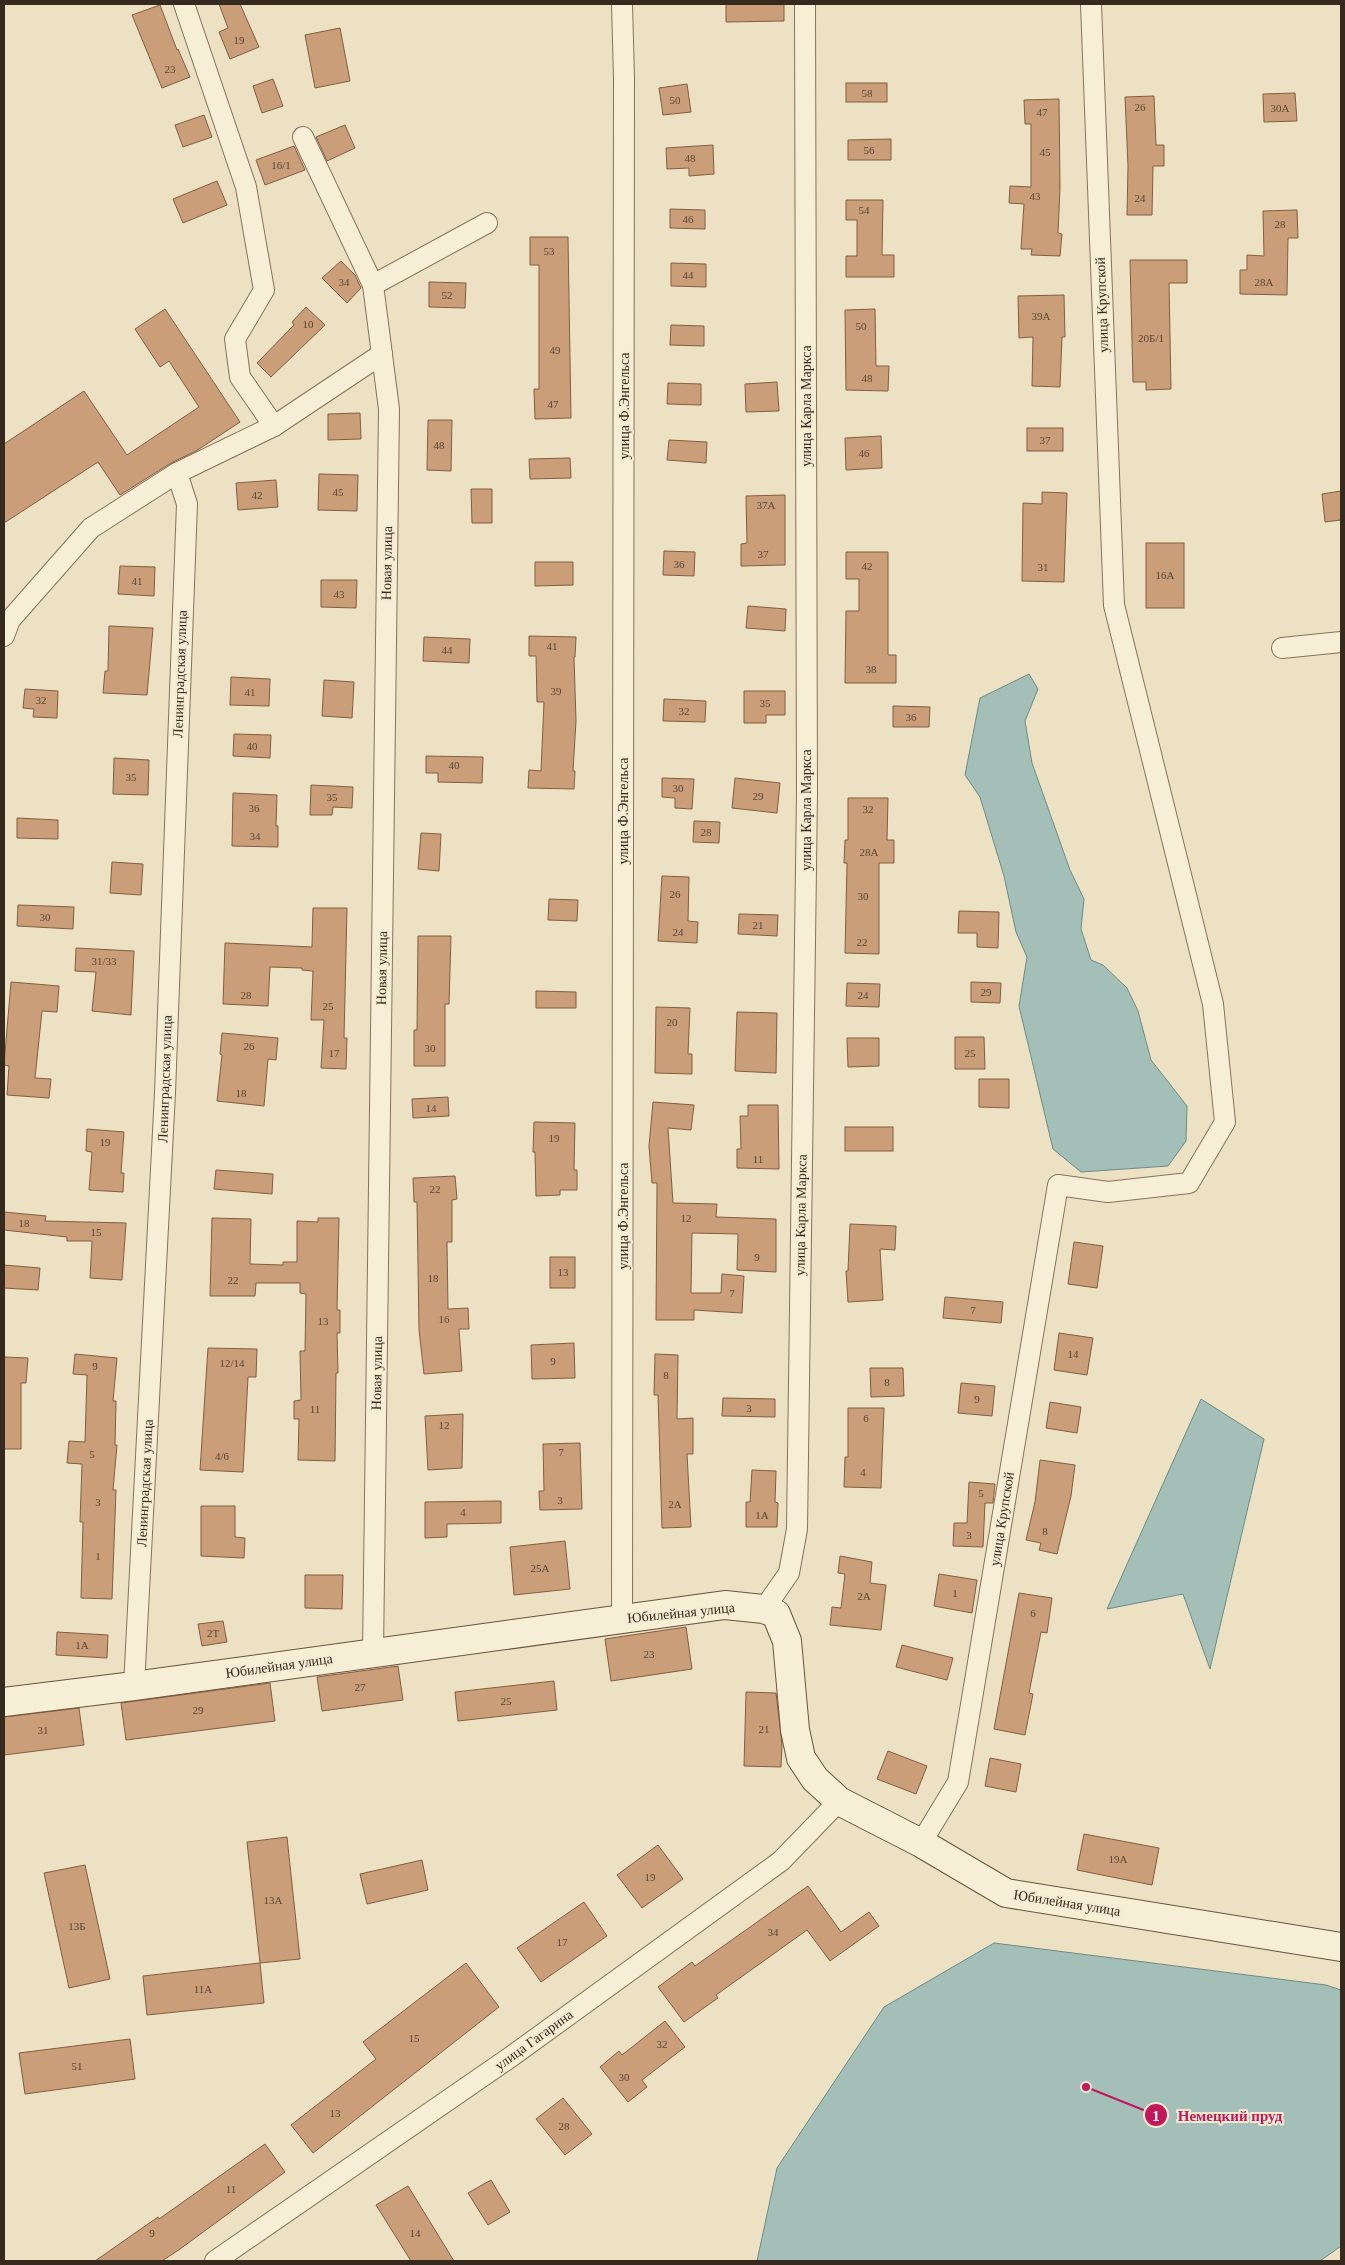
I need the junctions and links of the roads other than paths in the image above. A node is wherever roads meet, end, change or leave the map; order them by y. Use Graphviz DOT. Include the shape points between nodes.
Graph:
graph roads {
  1 [pos="184,4"];
  2 [pos="622,4"];
  3 [pos="805,4"];
  4 [pos="1091,4"];
  5 [pos="303,137"];
  6 [pos="487,223"];
  7 [pos="374,285"];
  8 [pos="382,354"];
  9 [pos="274,426"];
  10 [pos="176,473"];
  11 [pos="4,636"];
  12 [pos="1341,642"];
  13 [pos="1282,648"];
  14 [pos="764,1609"];
  15 [pos="622,1619"];
  16 [pos="374,1653"];
  17 [pos="134,1686"];
  18 [pos="4,1702"];
  19 [pos="839,1801"];
  20 [pos="920,1843"];
  21 [pos="1341,1947"];
  22 [pos="214,2261"];
  1 -- 9 [label="street" via="246,187 264,290 235,339 240,377"];
  2 -- 15 [label="street, улица Ф.Энгельса"];
  3 -- 14 [label="street, улица Карла Маркса" via="807,794 797,1529 789,1573"];
  4 -- 20 [label="street, улица Крупской" via="1114,605 1213,1004 1225,1122 1189,1183 1108,1192 1058,1185 958,1782"];
  5 -- 7 [label="street, Новая улица"];
  6 -- 7 [label="street"];
  7 -- 8 [label="street, Новая улица"];
  8 -- 9 [label="street"];
  8 -- 16 [label="street, Новая улица" via="389,409"];
  9 -- 10 [label="street"];
  10 -- 11 [label="street" via="91,528 10,620"];
  10 -- 17 [label="street, Ленинградская улица" via="187,504 165,1093"];
  12 -- 13 [label="street"];
  14 -- 15 [label="street, Юбилейная улица" via="725,1605"];
  14 -- 19 [label="street, Юбилейная улица" via="776,1614 787,1641 795,1730 801,1758 815,1779"];
  15 -- 16 [label="street, Юбилейная улица"];
  16 -- 17 [label="street, Юбилейная улица"];
  17 -- 18 [label="street, Юбилейная улица"];
  19 -- 20 [label="street, Юбилейная улица"];
  19 -- 22 [label="street, улица Гагарина" via="781,1861 512,2056"];
  20 -- 21 [label="street, Юбилейная улица" via="1006,1893"];
}
